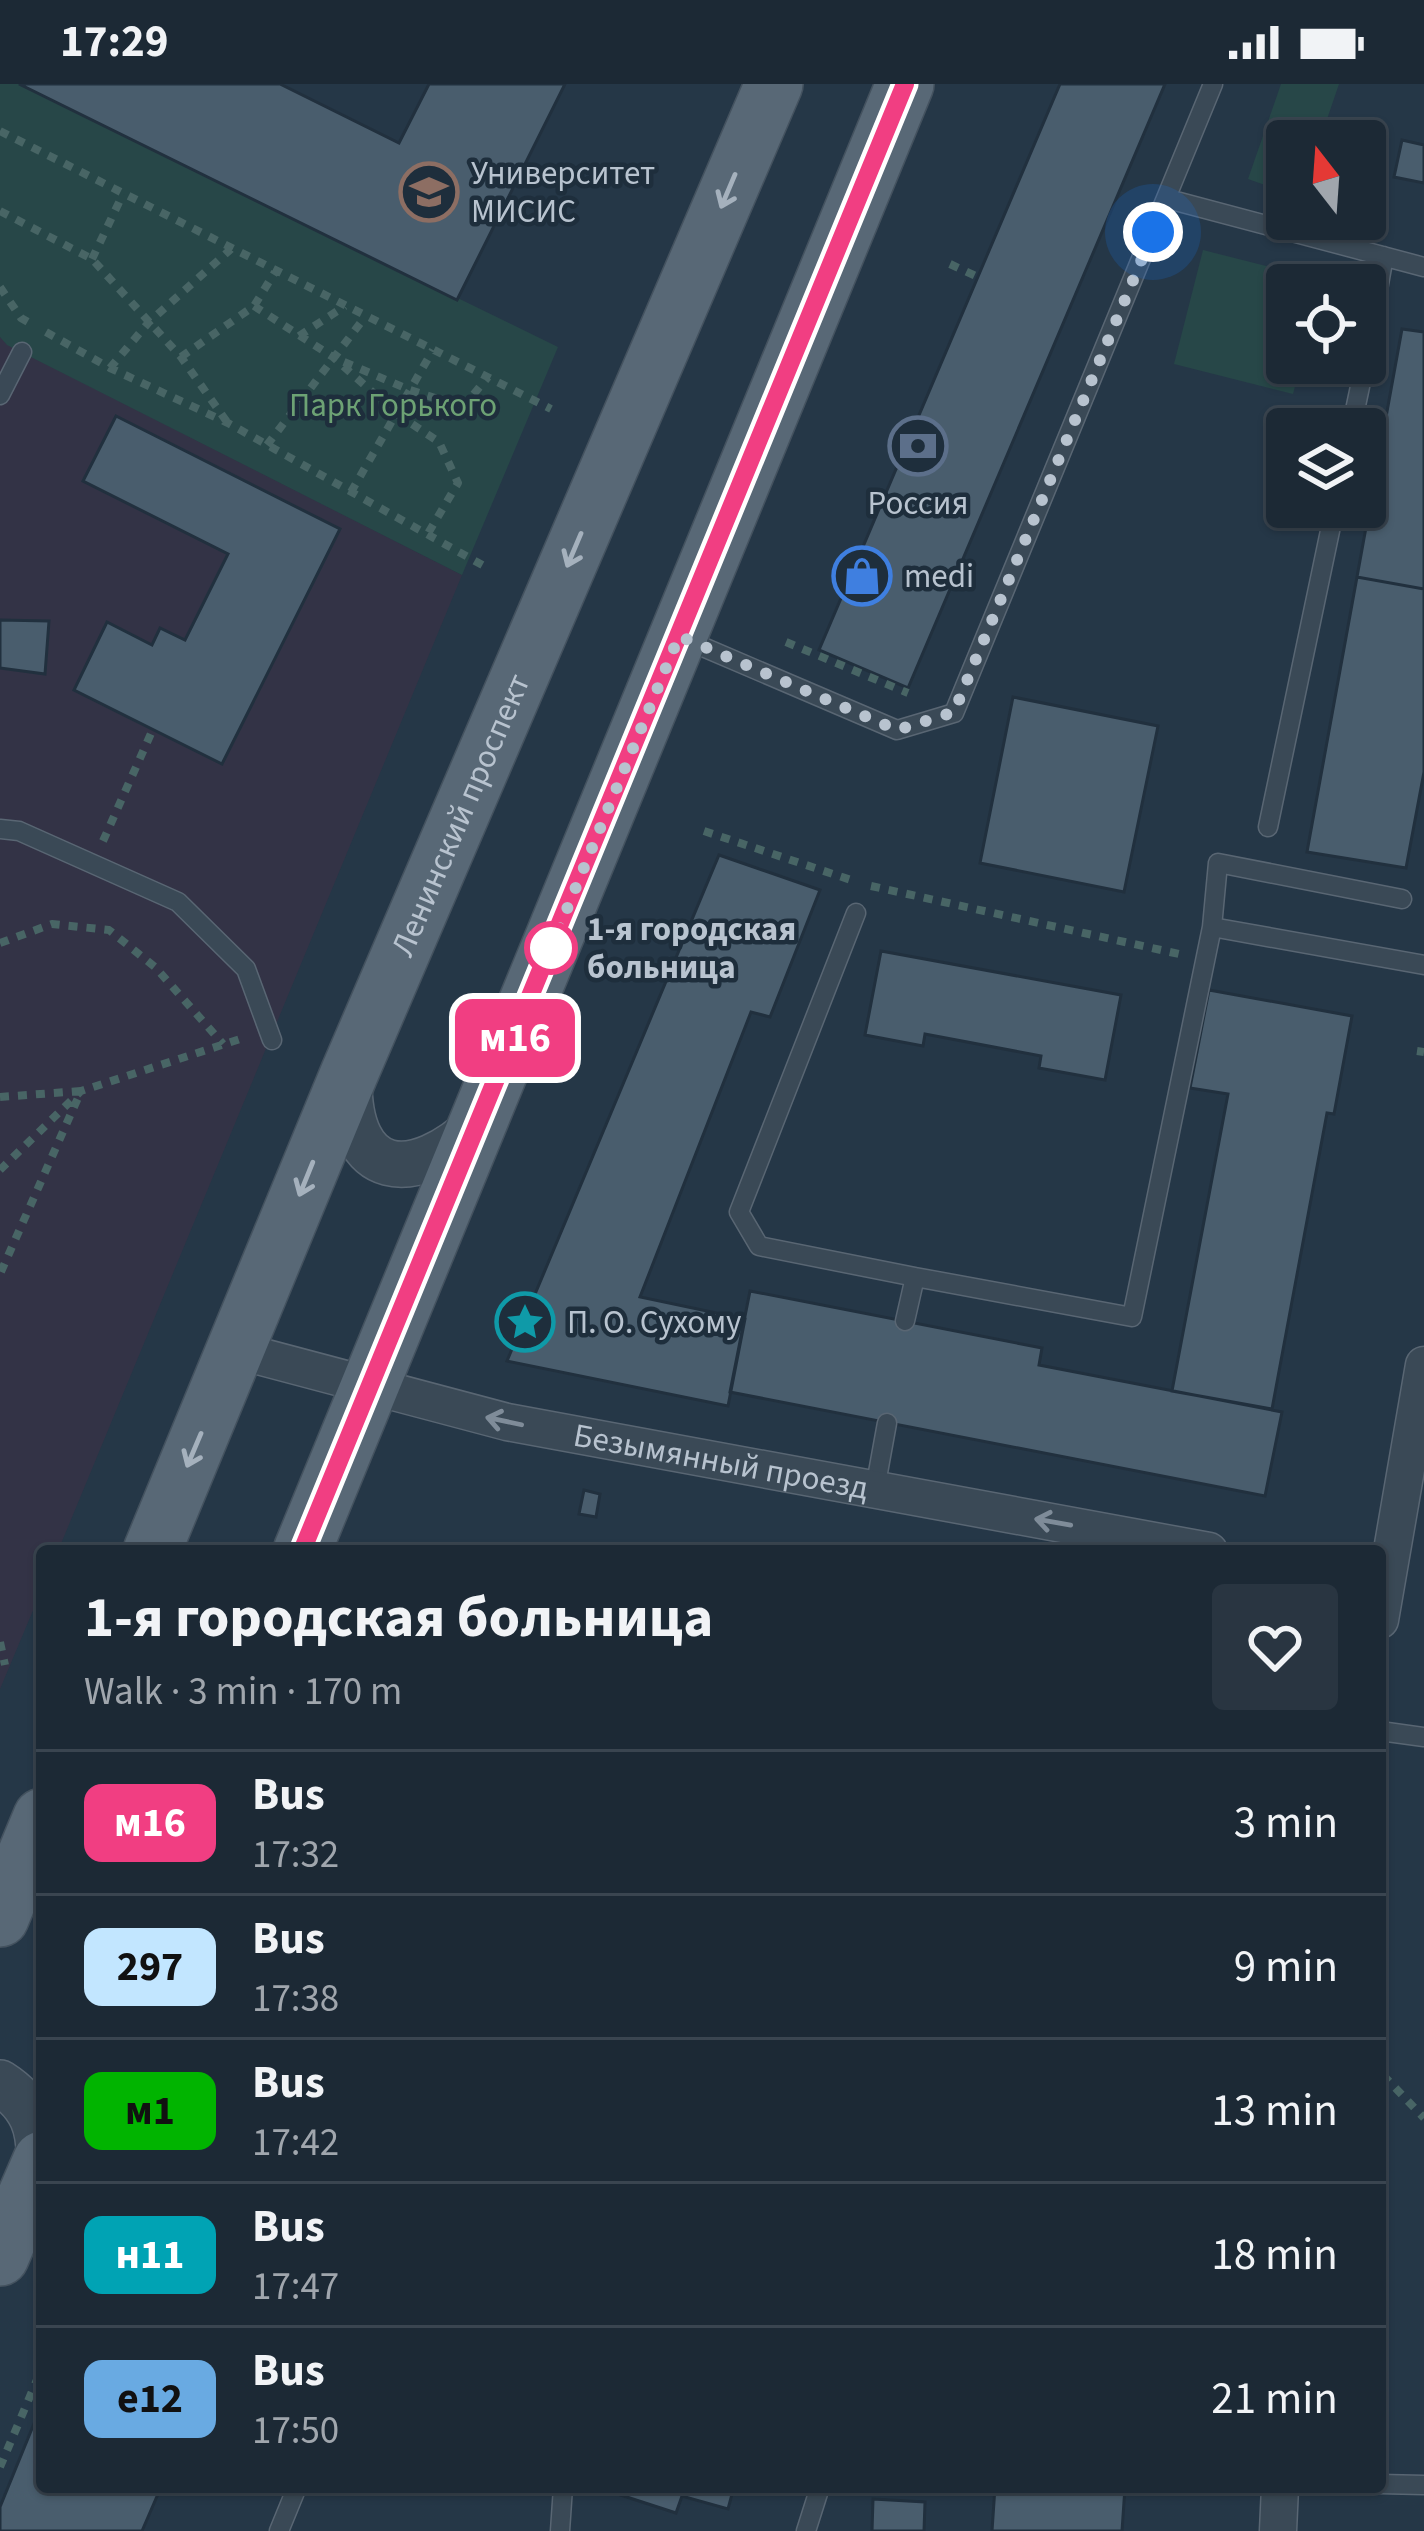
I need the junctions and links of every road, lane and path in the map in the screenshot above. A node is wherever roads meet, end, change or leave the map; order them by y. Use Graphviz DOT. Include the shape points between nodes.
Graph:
graph roads {
  1 [pos="774,84"];
  2 [pos="905,84"];
  3 [pos="1213,84"];
  4 [pos="0,131"];
  5 [pos="123,194"];
  6 [pos="1168,199"];
  7 [pos="0,211"];
  8 [pos="231,250"];
  9 [pos="1384,256"];
  10 [pos="92,259"];
  11 [pos="950,264"];
  12 [pos="1383,264"];
  13 [pos="1424,267"];
  14 [pos="275,272"];
  15 [pos="978,277"];
  16 [pos="0,287"];
  17 [pos="345,306"];
  18 [pos="254,307"];
  19 [pos="365,317"];
  20 [pos="149,322"];
  21 [pos="299,336"];
  22 [pos="433,350"];
  23 [pos="22,352"];
  24 [pos="182,357"];
  25 [pos="333,357"];
  26 [pos="110,368"];
  27 [pos="488,377"];
  28 [pos="410,390"];
  29 [pos="0,395"];
  30 [pos="551,409"];
  31 [pos="397,414"];
  32 [pos="228,423"];
  33 [pos="267,445"];
  34 [pos="351,492"];
  35 [pos="1331,528"];
  36 [pos="427,535"];
  37 [pos="484,566"];
  38 [pos="679,636"];
  39 [pos="786,641"];
  40 [pos="954,712"];
  41 [pos="153,729"];
  42 [pos="1268,827"];
  43 [pos="0,829"];
  44 [pos="704,831"];
  45 [pos="92,864"];
  46 [pos="1402,899"];
  47 [pos="856,913"];
  48 [pos="1212,927"];
  49 [pos="0,943"];
  50 [pos="1204,959"];
  51 [pos="1424,965"];
  52 [pos="270,1035"];
  53 [pos="223,1044"];
  54 [pos="349,1074"];
  55 [pos="81,1091"];
  56 [pos="0,1097"];
  57 [pos="480,1123"];
  58 [pos="0,1169"];
  59 [pos="0,1274"];
  60 [pos="915,1277"];
  61 [pos="905,1321"];
  62 [pos="236,1350"];
  63 [pos="1424,1364"];
  64 [pos="372,1388"];
  65 [pos="886,1423"];
  66 [pos="875,1490"];
  67 [pos="155,1545"];
  68 [pos="305,1545"];
  69 [pos="1176,1545"];
  70 [pos="1386,1566"];
  71 [pos="0,1642"];
  72 [pos="5,1665"];
  73 [pos="1386,1732"];
  74 [pos="1424,1737"];
  75 [pos="36,1831"];
  76 [pos="0,1918"];
  77 [pos="1386,2078"];
  78 [pos="0,2083"];
  79 [pos="1424,2118"];
  80 [pos="36,2124"];
  81 [pos="36,2180"];
  82 [pos="0,2258"];
  83 [pos="36,2382"];
  84 [pos="0,2468"];
  85 [pos="1386,2484"];
  86 [pos="1424,2485"];
  87 [pos="295,2493"];
  88 [pos="563,2493"];
  89 [pos="818,2493"];
  90 [pos="1280,2493"];
  91 [pos="279,2531"];
  92 [pos="560,2531"];
  93 [pos="806,2531"];
  94 [pos="1278,2531"];
  1 -- 54 [label="main road, Ленинский проспект, one-way"];
  2 -- 38 [label="main road"];
  3 -- 6 [label="lane"];
  4 -- 5 [label="path"];
  5 -- 8 [label="path"];
  5 -- 10 [label="path"];
  6 -- 9 [label="lane"];
  6 -- 40 [label="lane"];
  7 -- 10 [label="path"];
  8 -- 14 [label="path"];
  8 -- 20 [label="path"];
  9 -- 12 [label="lane"];
  9 -- 13 [label="lane"];
  10 -- 20 [label="path"];
  11 -- 15 [label="path"];
  14 -- 17 [label="path"];
  14 -- 18 [label="path"];
  16 -- 26 [label="path" via="21,318"];
  17 -- 19 [label="path"];
  17 -- 21 [label="path"];
  18 -- 21 [label="path"];
  18 -- 24 [label="path"];
  19 -- 22 [label="path"];
  19 -- 25 [label="path"];
  20 -- 24 [label="path"];
  20 -- 26 [label="path"];
  21 -- 25 [label="path"];
  22 -- 27 [label="path"];
  22 -- 28 [label="path"];
  23 -- 29 [label="lane"];
  24 -- 32 [label="path"];
  25 -- 28 [label="path"];
  25 -- 31 [label="path"];
  25 -- 33 [label="path"];
  26 -- 32 [label="path"];
  27 -- 28 [label="path" via="463,407"];
  27 -- 30 [label="path"];
  28 -- 31 [label="path"];
  31 -- 34 [label="path"];
  31 -- 36 [label="path" via="439,442 458,483"];
  32 -- 33 [label="path"];
  33 -- 34 [label="path"];
  34 -- 36 [label="path"];
  35 -- 42 [label="lane"];
  36 -- 37 [label="path"];
  38 -- 40 [label="lane" via="897,730"];
  38 -- 57 [label="main road"];
  39 -- 40 [label="path"];
  41 -- 45 [label="path"];
  43 -- 45 [label="lane"];
  44 -- 50 [label="path" via="874,887"];
  45 -- 52 [label="lane" via="178,902 246,969"];
  46 -- 48 [label="lane" via="1218,863"];
  47 -- 60 [label="lane" via="739,1212 760,1246"];
  48 -- 50 [label="lane"];
  48 -- 51 [label="lane"];
  49 -- 53 [label="path" via="52,924 109,930 155,967"];
  50 -- 60 [label="lane" via="1132,1317"];
  52 -- 53 [label="path"];
  53 -- 55 [label="path"];
  54 -- 57 [label="street" via="355,1135 396,1166 431,1160"];
  54 -- 62 [label="main road, Ленинский проспект, one-way"];
  55 -- 56 [label="path"];
  55 -- 58 [label="path"];
  55 -- 59 [label="path"];
  57 -- 64 [label="main road"];
  60 -- 61 [label="lane"];
  62 -- 64 [label="street, Безымянный проезд"];
  62 -- 67 [label="main road, Ленинский проспект, one-way"];
  63 -- 70 [label="street"];
  66 -- 64 [label="street, Безымянный проезд, one-way" via="507,1422"];
  64 -- 68 [label="main road"];
  65 -- 66 [label="lane"];
  69 -- 66 [label="street, Безымянный проезд, one-way"];
  71 -- 72 [label="path"];
  73 -- 74 [label="lane"];
  75 -- 76 [label="main road"];
  77 -- 79 [label="path"];
  78 -- 80 [label="street"];
  81 -- 82 [label="main road"];
  83 -- 84 [label="path"];
  85 -- 86 [label="lane"];
  87 -- 91 [label="lane"];
  88 -- 92 [label="lane"];
  89 -- 93 [label="lane"];
  90 -- 94 [label="street"];
}
